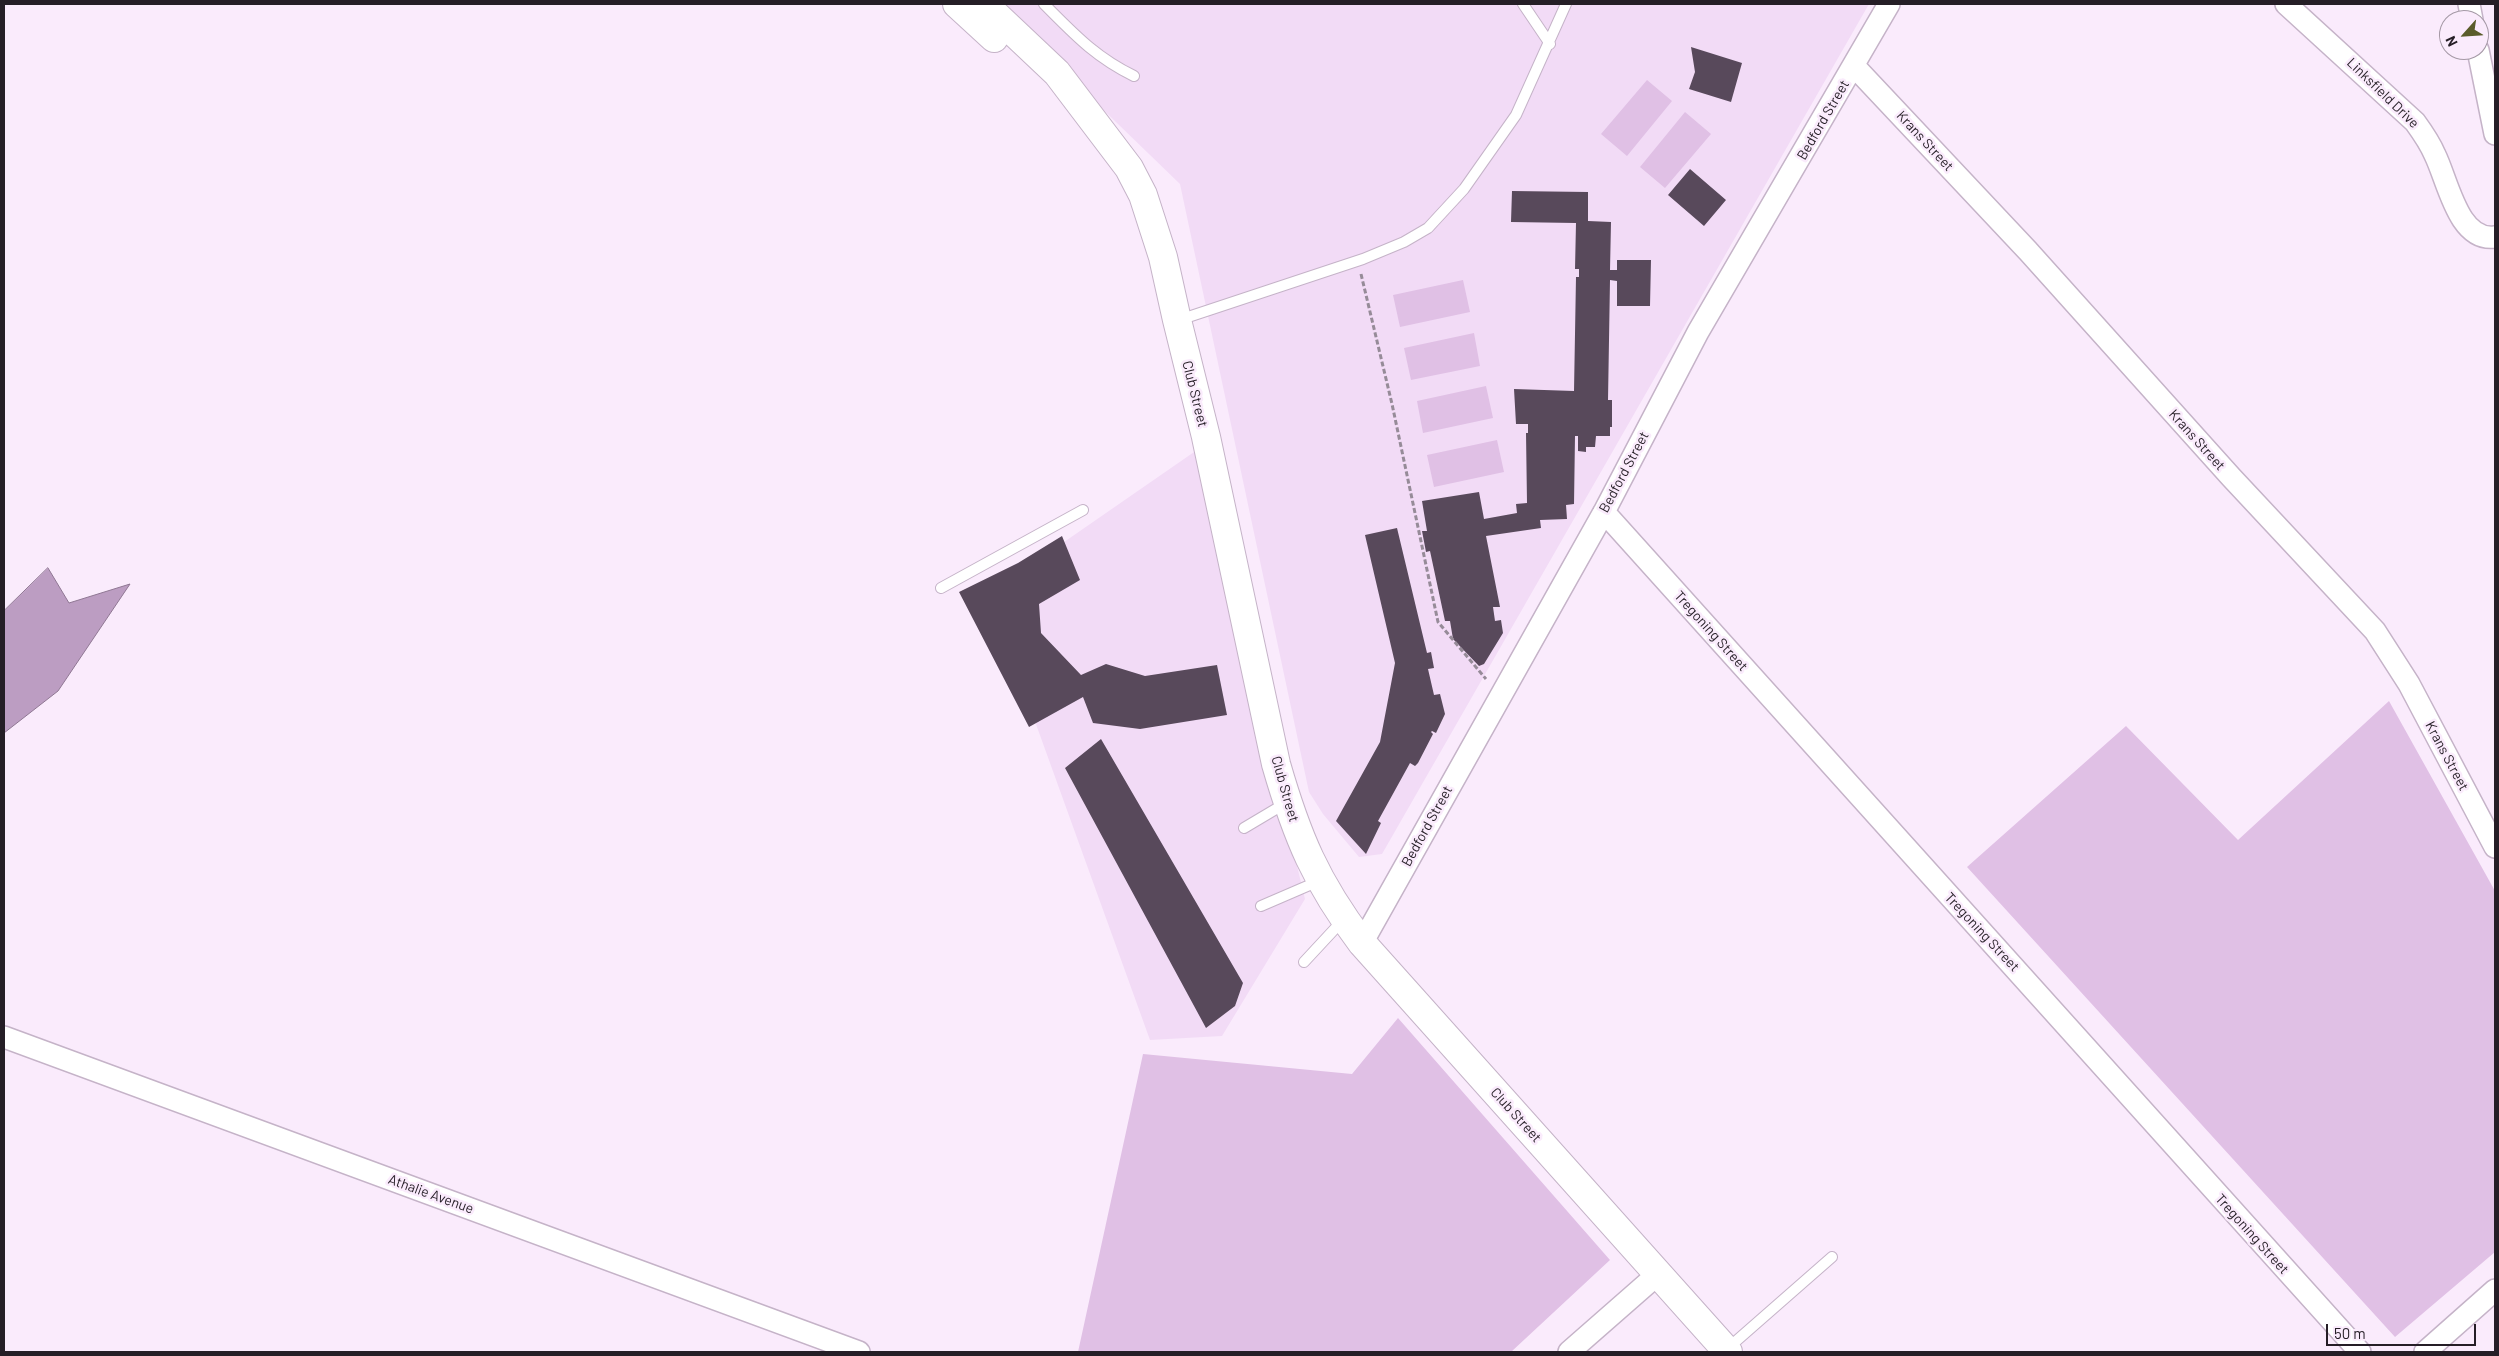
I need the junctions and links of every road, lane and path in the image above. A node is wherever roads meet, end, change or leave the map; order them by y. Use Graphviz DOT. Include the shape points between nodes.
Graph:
graph roads {
  1 [pos="957,4"];
  2 [pos="984,4"];
  3 [pos="1044,4"];
  4 [pos="1522,4"];
  5 [pos="1566,4"];
  6 [pos="1889,4"];
  7 [pos="2286,4"];
  8 [pos="1550,44"];
  9 [pos="2480,60"];
  10 [pos="1854,66"];
  11 [pos="1134,76"];
  12 [pos="1080,103"];
  13 [pos="2495,134"];
  14 [pos="2495,237"];
  15 [pos="1357,261"];
  16 [pos="1177,320"];
  17 [pos="1083,510"];
  18 [pos="1604,512"];
  19 [pos="940,588"];
  20 [pos="1500,695"];
  21 [pos="1287,802"];
  22 [pos="1244,828"];
  23 [pos="2495,847"];
  24 [pos="1320,880"];
  25 [pos="1260,906"];
  26 [pos="1344,919"];
  27 [pos="1362,943"];
  28 [pos="1304,962"];
  29 [pos="4,1037"];
  30 [pos="1832,1258"];
  31 [pos="1658,1274"];
  32 [pos="2495,1290"];
  33 [pos="1727,1351"];
  34 [pos="859,1352"];
  35 [pos="1569,1352"];
  36 [pos="2360,1352"];
  37 [pos="2425,1352"];
  1 -- 12 [label="main road, Club Street" via="1044,86"];
  2 -- 12 [label="main road, Club Street" via="1057,73"];
  3 -- 11 [label="lane" via="1095,53"];
  4 -- 8 [label="lane"];
  5 -- 8 [label="lane"];
  6 -- 10 [label="street, Bedford Street"];
  7 -- 14 [label="street, Linksfield Drive" via="2415,122 2436,156 2468,228 2478,235"];
  8 -- 15 [label="lane" via="1516,116 1443,213 1428,228 1404,242"];
  9 -- 13 [label="street"];
  10 -- 18 [label="street, Bedford Street" via="1698,332"];
  10 -- 23 [label="street, Krans Street" via="2028,251 2230,477 2375,630 2409,684"];
  12 -- 16 [label="main road, Club Street" via="1129,168 1143,195 1164,257"];
  15 -- 16 [label="lane"];
  15 -- 20 [label="path" via="1392,404 1438,622"];
  16 -- 21 [label="main road, Club Street"];
  17 -- 19 [label="lane"];
  18 -- 20 [label="street, Bedford Street"];
  18 -- 36 [label="street, Tregoning Street"];
  20 -- 27 [label="street, Bedford Street"];
  21 -- 22 [label="lane"];
  21 -- 24 [label="main road, Club Street"];
  24 -- 25 [label="lane"];
  24 -- 26 [label="main road, Club Street"];
  26 -- 27 [label="main road, Club Street"];
  26 -- 28 [label="lane"];
  27 -- 31 [label="main road, Club Street"];
  29 -- 34 [label="street, Athalie Avenue"];
  30 -- 33 [label="lane"];
  31 -- 33 [label="main road, Club Street"];
  31 -- 35 [label="street"];
  32 -- 37 [label="street"];
}
